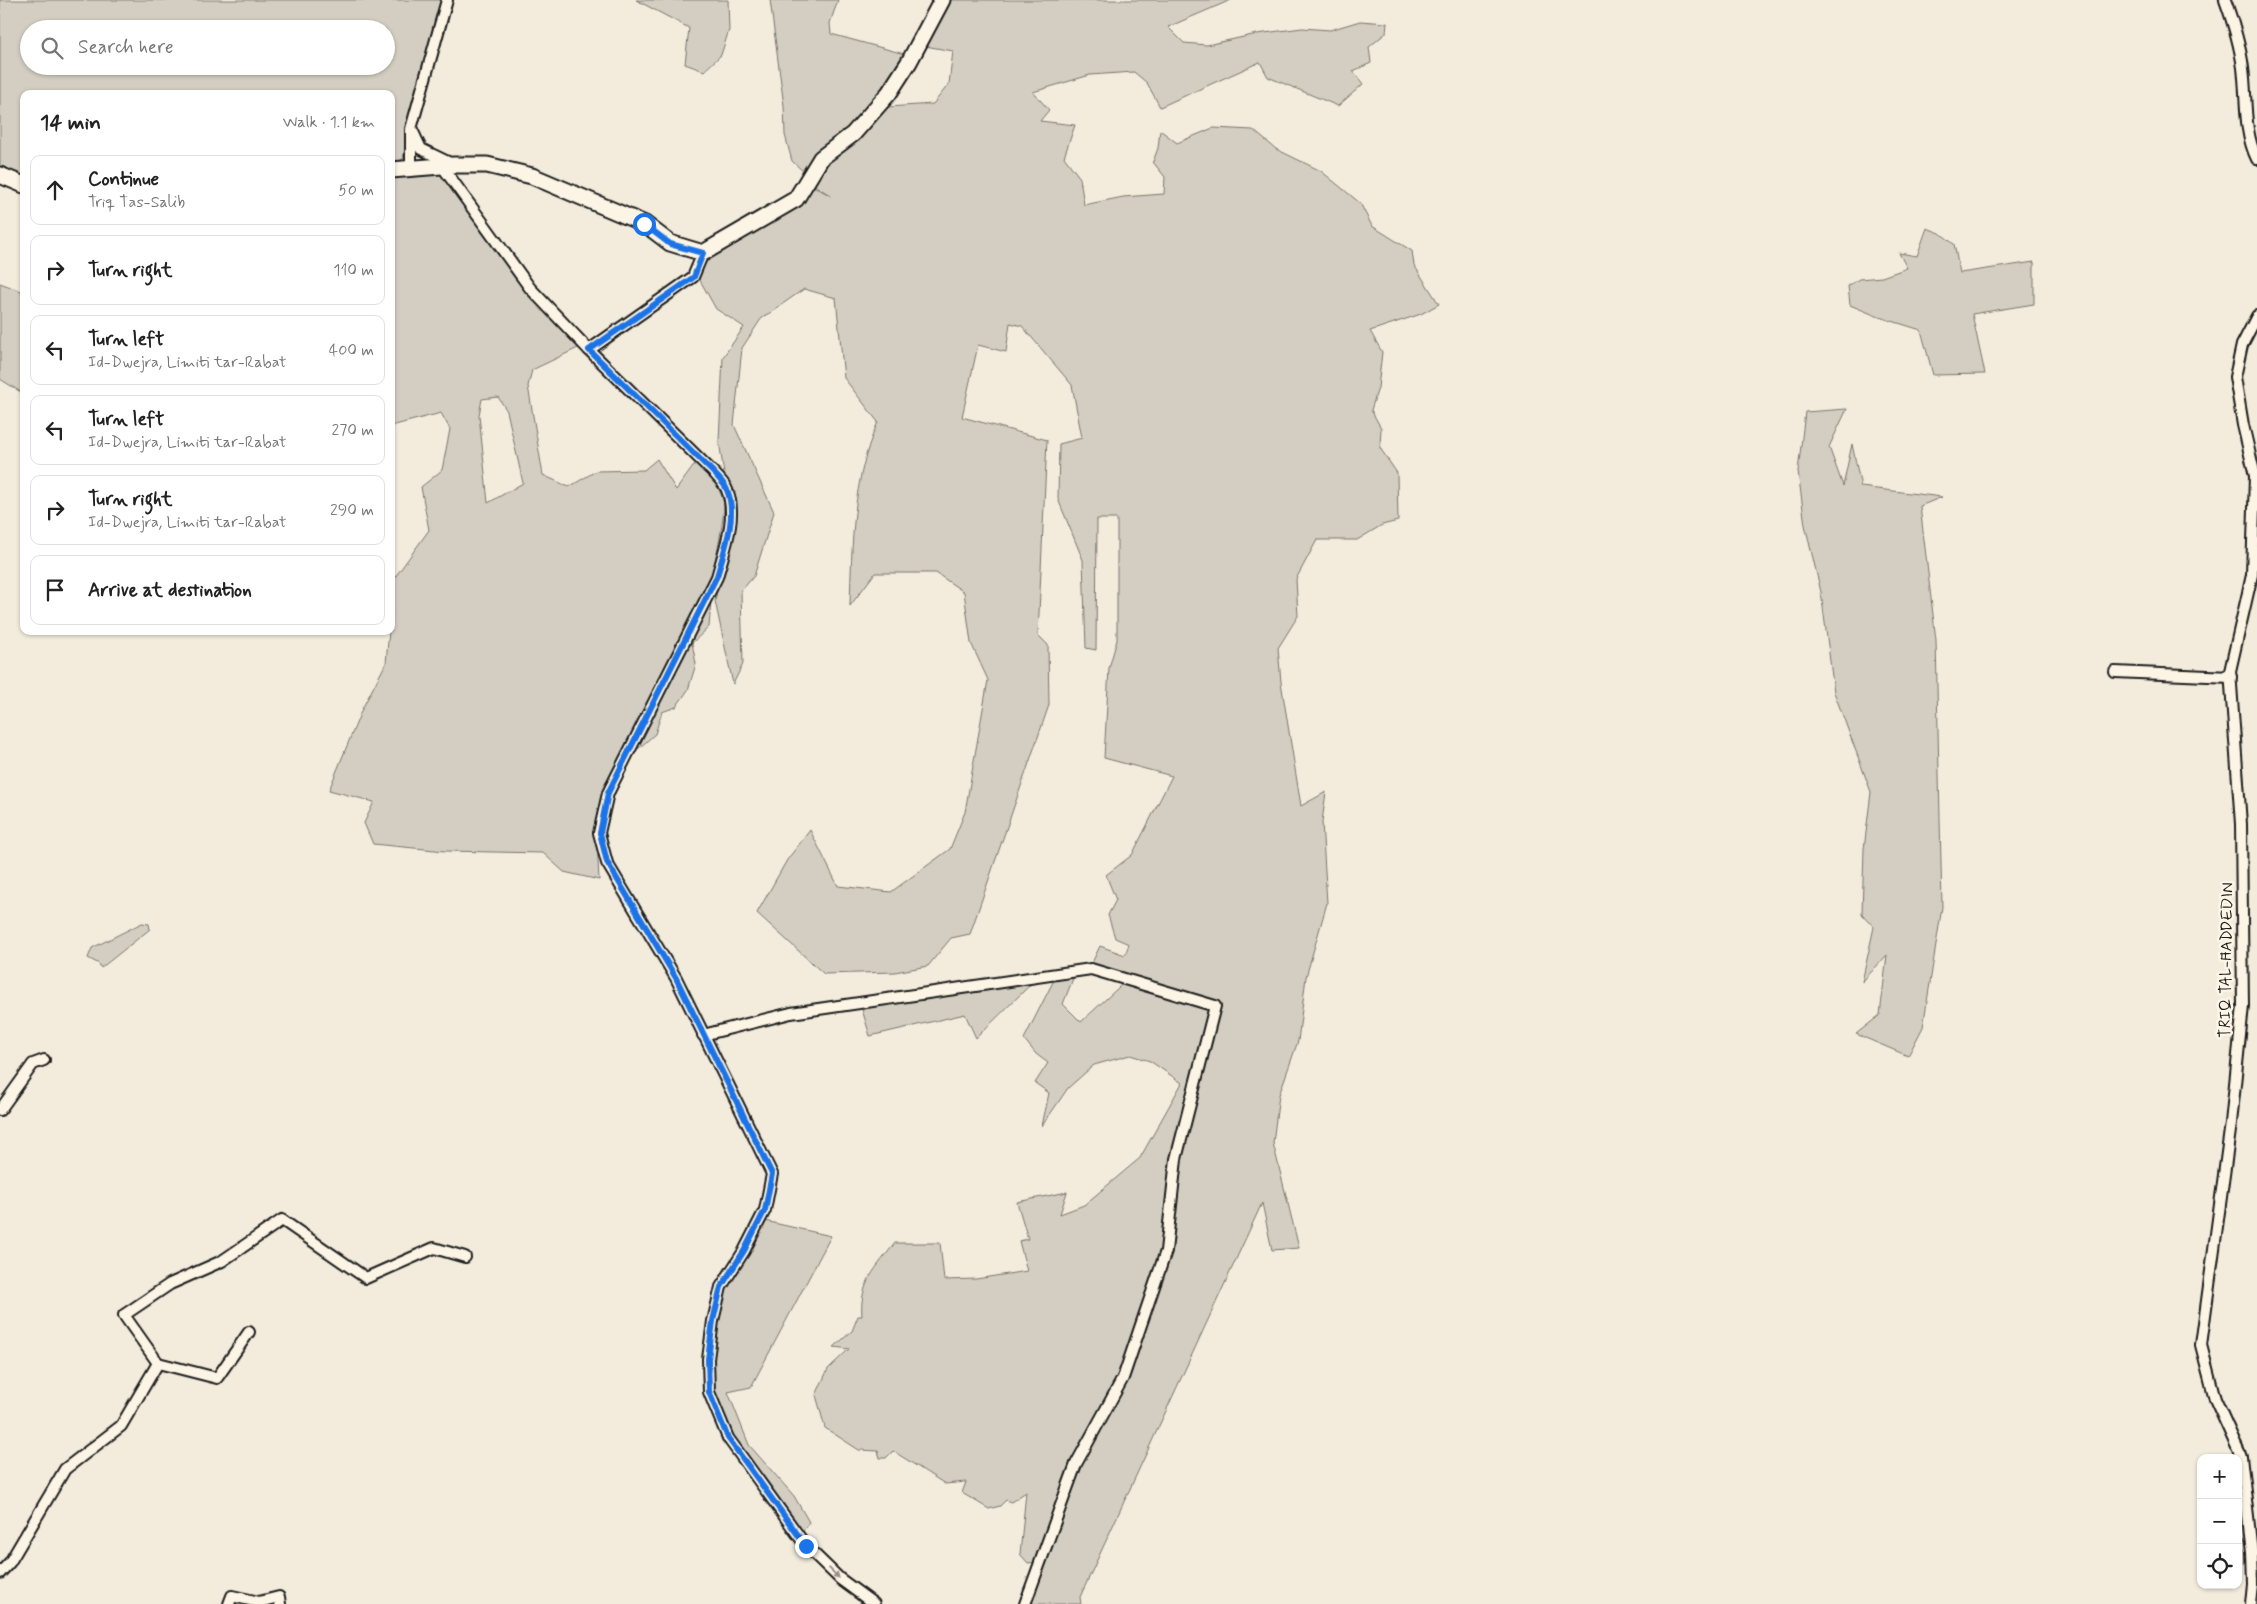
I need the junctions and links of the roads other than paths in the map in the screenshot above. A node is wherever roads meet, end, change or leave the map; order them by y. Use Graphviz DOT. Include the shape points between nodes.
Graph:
graph roads {
  1 [pos="447,0"];
  2 [pos="942,0"];
  3 [pos="2225,0"];
  4 [pos="411,129"];
  5 [pos="2254,142"];
  6 [pos="2257,159"];
  7 [pos="448,165"];
  8 [pos="411,168"];
  9 [pos="395,170"];
  10 [pos="0,175"];
  11 [pos="20,183"];
  12 [pos="703,253"];
  13 [pos="2257,316"];
  14 [pos="589,350"];
  15 [pos="2115,672"];
  16 [pos="2231,676"];
  17 [pos="703,1035"];
  18 [pos="44,1060"];
  19 [pos="0,1110"];
  20 [pos="465,1257"];
  21 [pos="249,1332"];
  22 [pos="158,1363"];
  23 [pos="0,1573"];
  24 [pos="260,1603"];
  25 [pos="229,1604"];
  26 [pos="280,1604"];
  27 [pos="874,1604"];
  28 [pos="1025,1604"];
  29 [pos="2251,1604"];
  1 -- 4 [label="street"];
  2 -- 12 [label="street" via="889,93 853,134 821,158 796,199"];
  3 -- 5 [label="street" via="2240,47 2246,124"];
  4 -- 7 [label="street" via="420,149"];
  4 -- 8 [label="street"];
  5 -- 6 [label="street"];
  7 -- 8 [label="street"];
  7 -- 12 [label="street" via="487,165 532,176 644,224 670,244"];
  7 -- 14 [label="street" via="530,288"];
  8 -- 9 [label="street"];
  10 -- 11 [label="street"];
  12 -- 14 [label="street" via="694,277"];
  13 -- 16 [label="street, TRIQ TAL-ĦADDEDIN" via="2242,345 2236,369 2243,425 2254,466 2254,514 2252,576"];
  14 -- 17 [label="street" via="715,474 727,490 731,507 717,576 608,793 600,833 607,862 676,978"];
  15 -- 16 [label="street"];
  16 -- 29 [label="street, TRIQ TAL-ĦADDEDIN" via="2241,824 2243,1006 2201,1345 2215,1399 2241,1456 2252,1552"];
  17 -- 27 [label="street, one-way" via="772,1174 765,1210 721,1287 708,1359 709,1392 728,1438 806,1546 840,1579"];
  17 -- 28 [label="street" via="792,1013 1091,969 1215,1006 1176,1159 1166,1251 1122,1378 1076,1464"];
  18 -- 19 [label="street" via="33,1064"];
  20 -- 22 [label="street" via="434,1248 366,1278 282,1220 222,1261 170,1284 124,1315"];
  21 -- 22 [label="street" via="217,1378"];
  22 -- 23 [label="street" via="121,1426 66,1469 10,1562"];
  24 -- 25 [label="street" via="232,1596"];
  24 -- 26 [label="street" via="278,1597"];
}
